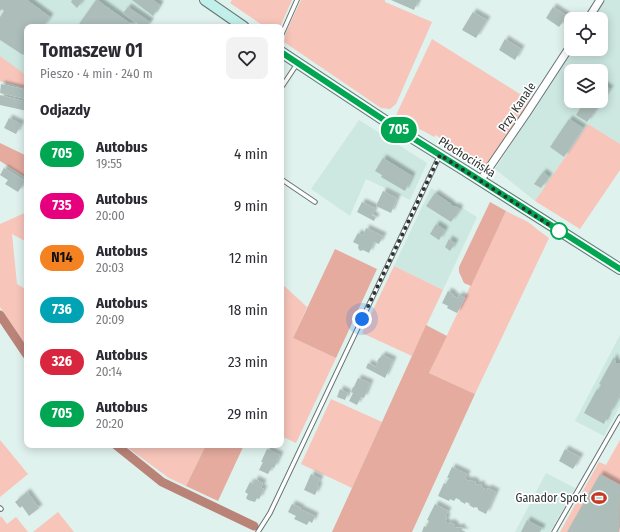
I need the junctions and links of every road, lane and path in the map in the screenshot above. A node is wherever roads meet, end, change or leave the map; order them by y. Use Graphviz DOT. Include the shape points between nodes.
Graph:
graph roads {
  1 [pos="205,0"];
  2 [pos="297,0"];
  3 [pos="600,0"];
  4 [pos="592,12"];
  5 [pos="240,24"];
  6 [pos="284,29"];
  7 [pos="284,54"];
  8 [pos="564,56"];
  9 [pos="298,63"];
  10 [pos="284,84"];
  11 [pos="440,155"];
  12 [pos="284,181"];
  13 [pos="480,181"];
  14 [pos="315,202"];
  15 [pos="620,269"];
  16 [pos="620,417"];
  17 [pos="258,532"];
  18 [pos="554,532"];
  1 -- 5 [label="main road"];
  2 -- 6 [label="lane"];
  3 -- 4 [label="street"];
  7 -- 9 [label="main road, Płochocińska"];
  8 -- 13 [label="street, Przy Kanale"];
  9 -- 10 [label="lane"];
  9 -- 11 [label="main road, Płochocińska"];
  11 -- 13 [label="main road, Płochocińska"];
  11 -- 17 [label="lane" via="270,513"];
  12 -- 14 [label="lane"];
  13 -- 15 [label="main road, Płochocińska"];
  16 -- 18 [label="lane"];
}
